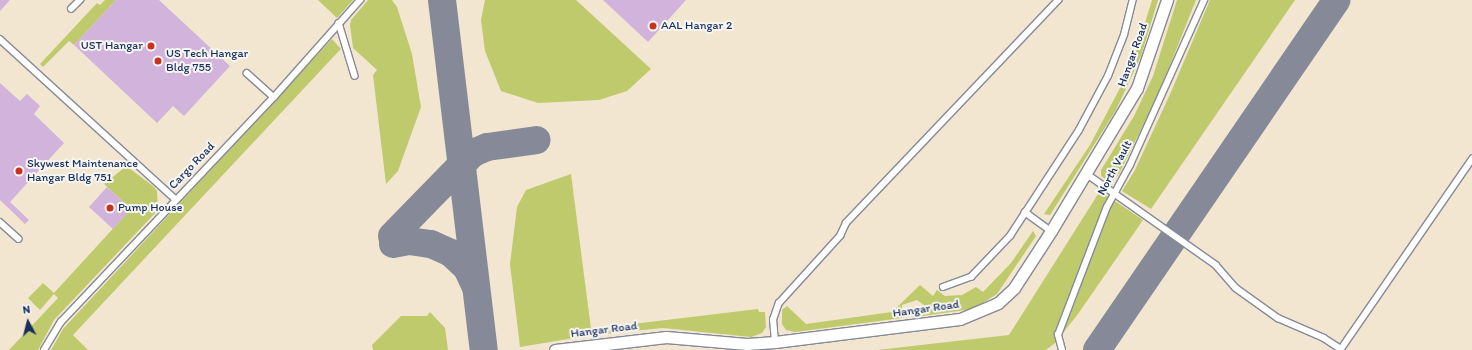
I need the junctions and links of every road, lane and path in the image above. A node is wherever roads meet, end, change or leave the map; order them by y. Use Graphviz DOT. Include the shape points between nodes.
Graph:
graph roads {
  1 [pos="80,0"];
  2 [pos="360,0"];
  3 [pos="1058,0"];
  4 [pos="1133,0"];
  5 [pos="1167,0"];
  6 [pos="1204,0"];
  7 [pos="72,9"];
  8 [pos="339,23"];
  9 [pos="0,39"];
  10 [pos="247,73"];
  11 [pos="355,76"];
  12 [pos="274,97"];
  13 [pos="1472,159"];
  14 [pos="1087,174"];
  15 [pos="1113,192"];
  16 [pos="175,199"];
  17 [pos="1025,212"];
  18 [pos="0,222"];
  19 [pos="1051,231"];
  20 [pos="19,239"];
  21 [pos="943,287"];
  22 [pos="776,342"];
  23 [pos="44,350"];
  24 [pos="555,350"];
  25 [pos="1062,350"];
  1 -- 7 [label="lane"];
  2 -- 8 [label="lane, Cargo Road"];
  3 -- 22 [label="lane" via="846,223 840,236 779,303 773,320"];
  4 -- 17 [label="lane" via="1124,35 1108,76 1079,130"];
  5 -- 14 [label="street, Hangar Road" via="1137,88"];
  6 -- 15 [label="lane, North Vault" via="1130,165"];
  8 -- 11 [label="lane"];
  8 -- 12 [label="lane, Cargo Road"];
  9 -- 16 [label="lane"];
  10 -- 12 [label="lane"];
  12 -- 16 [label="lane, Cargo Road"];
  13 -- 15 [label="lane" via="1341,349 1324,338 1278,318 1236,288 1216,265"];
  14 -- 15 [label="lane"];
  14 -- 19 [label="street, Hangar Road"];
  15 -- 25 [label="lane, North Vault" via="1058,335"];
  16 -- 23 [label="lane, Cargo Road" via="61,322"];
  17 -- 19 [label="lane"];
  17 -- 21 [label="lane" via="1010,236 971,277"];
  18 -- 20 [label="lane"];
  19 -- 22 [label="street, Hangar Road" via="1014,288 998,303 977,314 960,319"];
  22 -- 24 [label="street, Hangar Road" via="747,344 666,337"];
}
